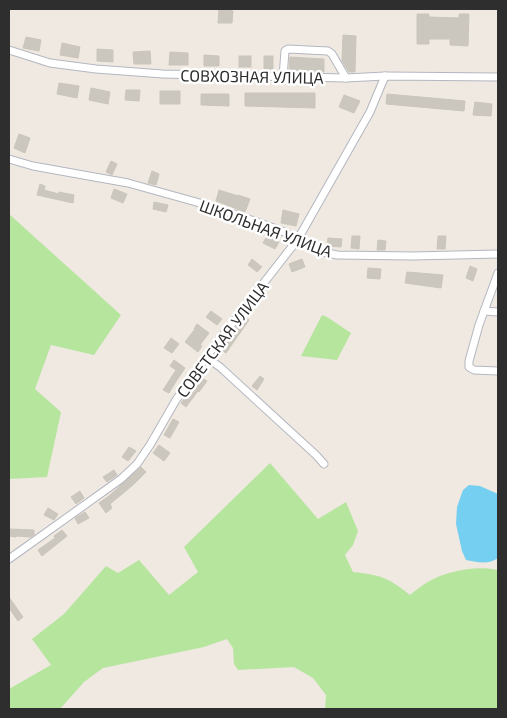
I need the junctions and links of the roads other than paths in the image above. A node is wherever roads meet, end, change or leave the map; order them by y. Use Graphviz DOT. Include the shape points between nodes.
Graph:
graph roads {
  1 [pos="9,50"];
  2 [pos="385,76"];
  3 [pos="498,76"];
  4 [pos="283,77"];
  5 [pos="346,78"];
  6 [pos="9,159"];
  7 [pos="298,239"];
  8 [pos="498,254"];
  9 [pos="498,273"];
  10 [pos="484,311"];
  11 [pos="498,312"];
  12 [pos="206,357"];
  13 [pos="498,371"];
  14 [pos="324,464"];
  15 [pos="9,559"];
  1 -- 4 [label="street, СОВХОЗНАЯ УЛИЦА" via="50,63 96,69"];
  2 -- 3 [label="street, СОВХОЗНАЯ УЛИЦА"];
  2 -- 5 [label="street, СОВХОЗНАЯ УЛИЦА"];
  2 -- 7 [label="street, СОВЕТСКАЯ УЛИЦА" via="370,112"];
  4 -- 5 [label="street, СОВХОЗНАЯ УЛИЦА"];
  4 -- 5 [label="street" via="285,51 288,49 328,50"];
  6 -- 7 [label="street, ШКОЛЬНАЯ УЛИЦА" via="128,183 214,207"];
  7 -- 8 [label="street, ШКОЛЬНАЯ УЛИЦА" via="319,251 337,255"];
  7 -- 12 [label="street, СОВЕТСКАЯ УЛИЦА"];
  9 -- 10 [label="street"];
  10 -- 11 [label="street"];
  10 -- 13 [label="street" via="469,367"];
  12 -- 14 [label="street"];
  12 -- 15 [label="street, СОВЕТСКАЯ УЛИЦА" via="137,464"];
}
